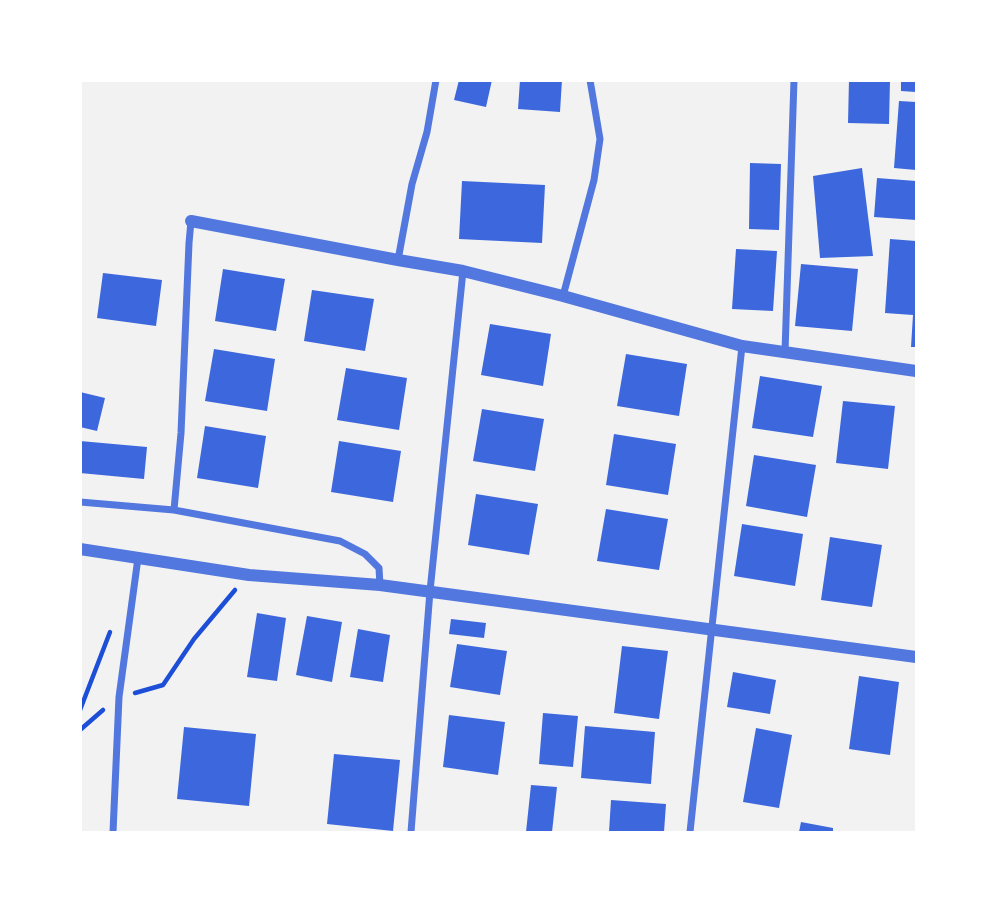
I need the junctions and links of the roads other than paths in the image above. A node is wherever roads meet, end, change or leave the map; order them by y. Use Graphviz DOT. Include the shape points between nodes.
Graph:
graph roads {
  1 [pos="436,80"];
  2 [pos="590,80"];
  3 [pos="794,80"];
  4 [pos="191,220"];
  5 [pos="398,260"];
  6 [pos="463,271"];
  7 [pos="563,296"];
  8 [pos="742,346"];
  9 [pos="785,352"];
  10 [pos="916,371"];
  11 [pos="80,502"];
  12 [pos="174,510"];
  13 [pos="80,549"];
  14 [pos="138,558"];
  15 [pos="380,585"];
  16 [pos="430,591"];
  17 [pos="712,629"];
  18 [pos="916,657"];
  19 [pos="113,832"];
  20 [pos="411,832"];
  21 [pos="690,832"];
  1 -- 5 [label="street"];
  2 -- 7 [label="street" via="600,139 594,180"];
  3 -- 9 [label="street"];
  4 -- 5 [label="street"];
  4 -- 12 [label="street"];
  5 -- 6 [label="street"];
  6 -- 7 [label="street"];
  6 -- 16 [label="street"];
  7 -- 8 [label="street"];
  8 -- 9 [label="street"];
  8 -- 17 [label="street"];
  9 -- 10 [label="street"];
  11 -- 12 [label="street"];
  12 -- 15 [label="street" via="340,541 365,554 379,568"];
  13 -- 14 [label="street"];
  14 -- 15 [label="street" via="249,575"];
  14 -- 19 [label="street" via="119,696"];
  15 -- 16 [label="street"];
  16 -- 17 [label="street"];
  16 -- 20 [label="street"];
  17 -- 18 [label="street"];
  17 -- 21 [label="street"];
}
